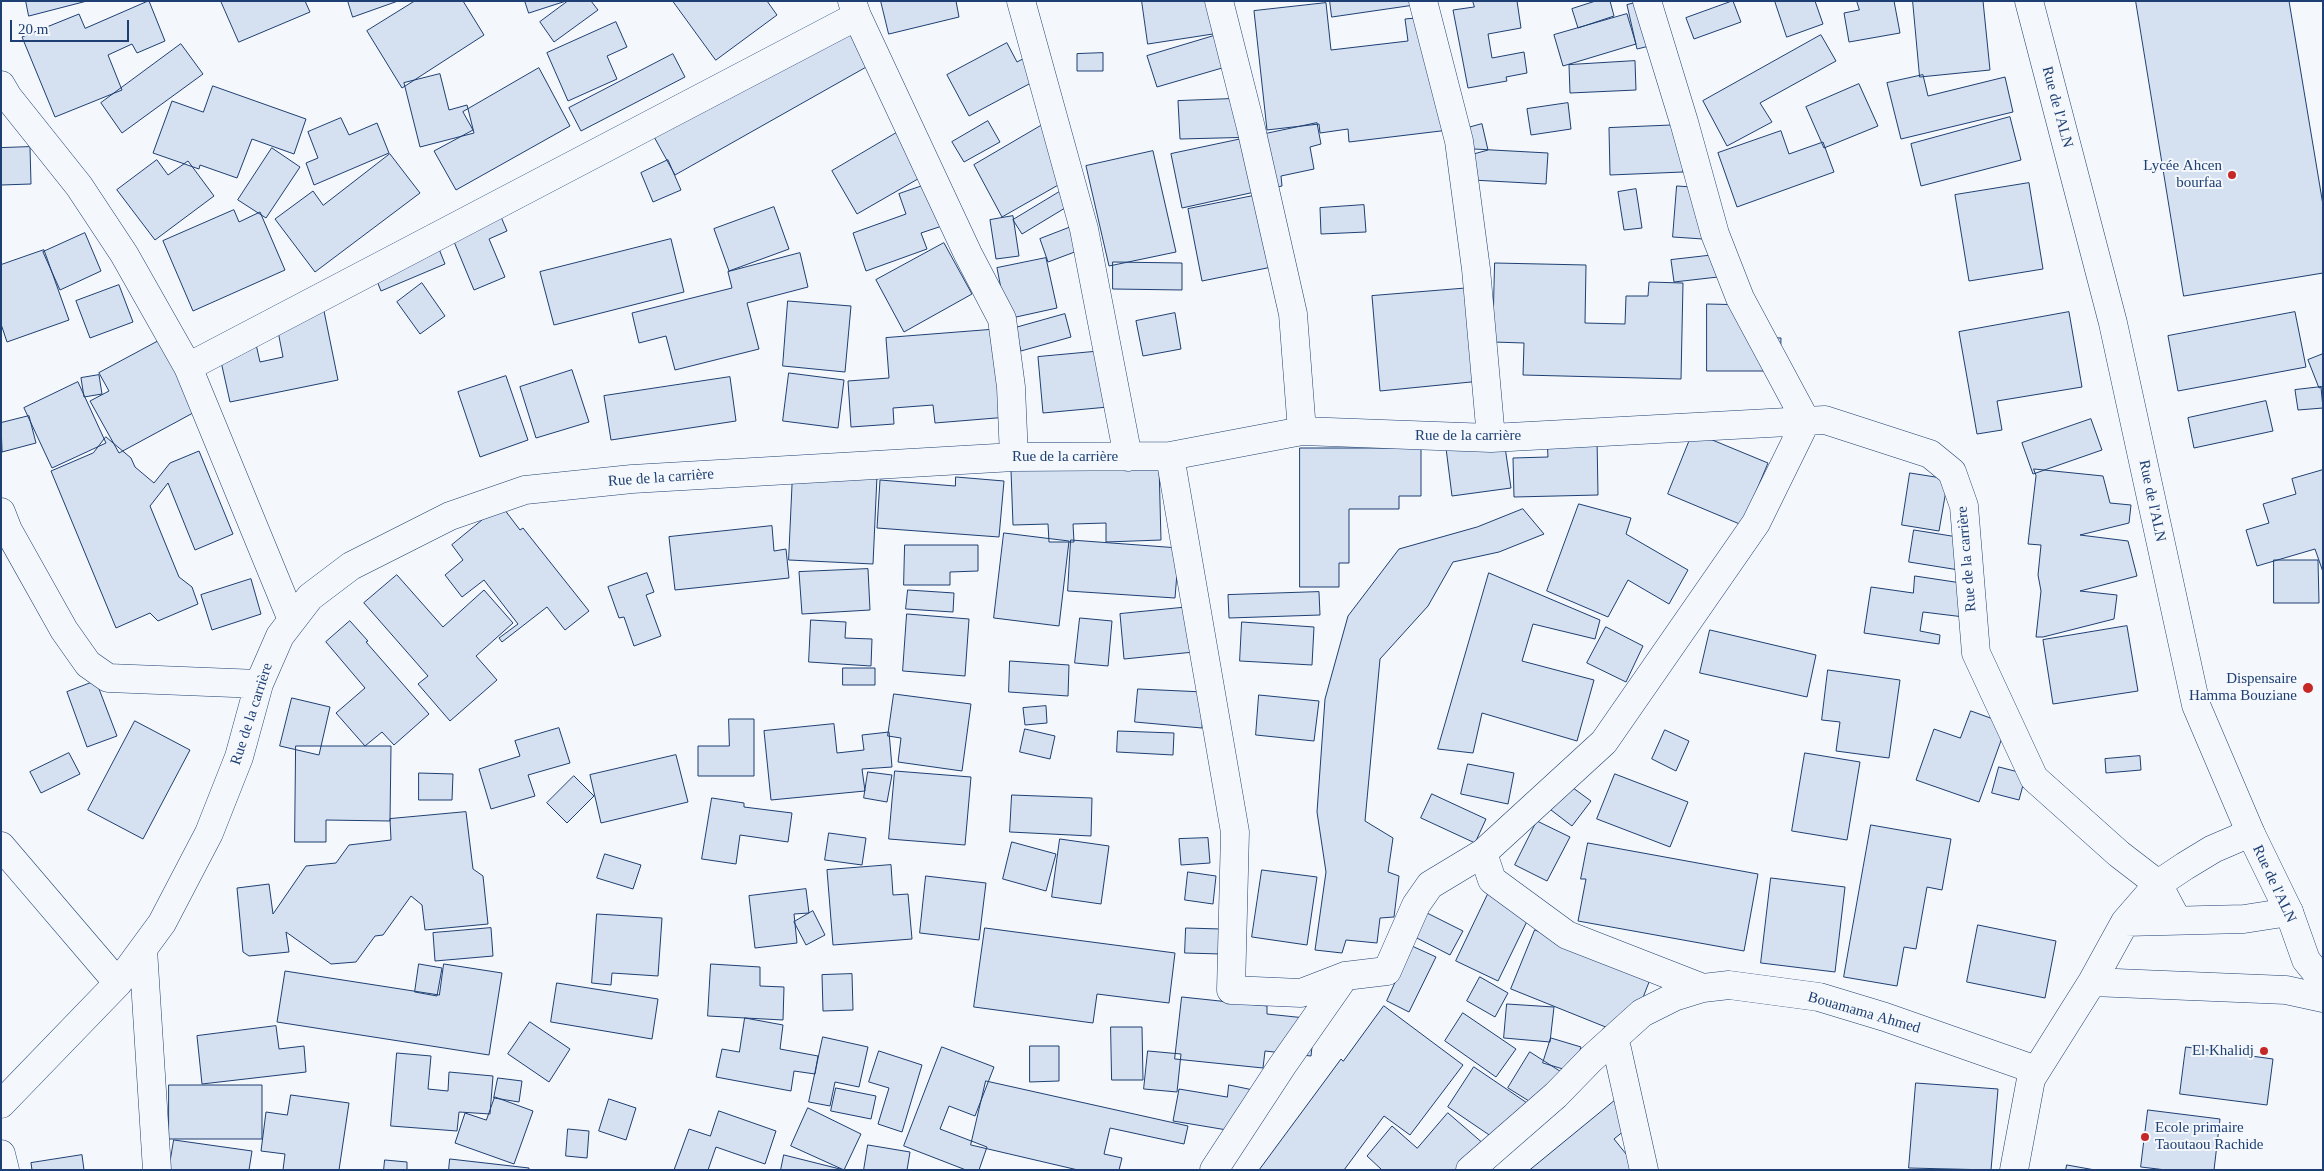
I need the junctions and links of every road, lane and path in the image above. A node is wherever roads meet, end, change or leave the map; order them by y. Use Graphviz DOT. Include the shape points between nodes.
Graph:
graph roads {
  1 [pos="1021,1"];
  2 [pos="1219,1"];
  3 [pos="1423,1"];
  4 [pos="1647,1"];
  5 [pos="2029,1"];
  6 [pos="855,9"];
  7 [pos="1,85"];
  8 [pos="188,366"];
  9 [pos="1806,421"];
  10 [pos="1302,431"];
  11 [pos="1492,438"];
  12 [pos="1170,456"];
  13 [pos="1014,457"];
  14 [pos="1128,457"];
  15 [pos="1,512"];
  16 [pos="292,620"];
  17 [pos="259,684"];
  18 [pos="2251,834"];
  19 [pos="1,846"];
  20 [pos="1484,853"];
  21 [pos="2158,884"];
  22 [pos="2289,912"];
  23 [pos="2177,920"];
  24 [pos="2125,922"];
  25 [pos="143,949"];
  26 [pos="1345,976"];
  27 [pos="2323,981"];
  28 [pos="2092,982"];
  29 [pos="118,984"];
  30 [pos="1703,988"];
  31 [pos="2323,998"];
  32 [pos="1612,1039"];
  33 [pos="2036,1070"];
  34 [pos="1,1104"];
  35 [pos="1,1154"];
  36 [pos="5,1170"];
  37 [pos="157,1170"];
  38 [pos="1214,1170"];
  39 [pos="1470,1170"];
  40 [pos="1644,1170"];
  41 [pos="2014,1170"];
  1 -- 14 [label="street" via="1084,229"];
  2 -- 10 [label="street" via="1293,314"];
  3 -- 11 [label="street" via="1459,141 1476,269"];
  4 -- 9 [label="street" via="1715,234 1740,298"];
  5 -- 18 [label="street, Rue de l'ALN" via="2113,323 2196,705"];
  6 -- 8 [label="street"];
  6 -- 13 [label="street" via="968,254 1002,319 1011,388"];
  7 -- 8 [label="street" via="79,186 124,254"];
  8 -- 16 [label="street"];
  9 -- 11 [label="street, Rue de la carrière"];
  9 -- 20 [label="street" via="1756,523 1604,742"];
  9 -- 21 [label="street, Rue de la carrière" via="1826,420 1930,454 1952,472 1964,506 1976,653 2034,778 2119,854"];
  10 -- 11 [label="street, Rue de la carrière"];
  10 -- 12 [label="street, Rue de la carrière"];
  12 -- 14 [label="street, Rue de la carrière"];
  12 -- 26 [label="street" via="1235,832 1231,990 1301,993"];
  13 -- 14 [label="street, Rue de la carrière"];
  13 -- 16 [label="street, Rue de la carrière" via="632,479 525,490 450,516 351,566 310,597"];
  15 -- 17 [label="street" via="64,630 88,664 108,678"];
  16 -- 17 [label="street, Rue de la carrière" via="280,636"];
  17 -- 25 [label="street, Rue de la carrière" via="239,757 209,833 162,922"];
  18 -- 21 [label="street" via="2214,850"];
  18 -- 22 [label="street, Rue de l'ALN"];
  19 -- 29 [label="street"];
  20 -- 26 [label="street" via="1430,884 1416,906 1387,971"];
  20 -- 30 [label="street" via="1492,880 1567,935"];
  21 -- 23 [label="street"];
  21 -- 24 [label="street"];
  22 -- 23 [label="street" via="2244,919"];
  22 -- 27 [label="street, Rue de l'ALN" via="2306,960"];
  23 -- 24 [label="street"];
  24 -- 28 [label="street"];
  25 -- 29 [label="street, Rue de la carrière"];
  25 -- 37 [label="street"];
  26 -- 38 [label="street"];
  28 -- 31 [label="street" via="2286,990"];
  28 -- 33 [label="street"];
  29 -- 34 [label="street, Rue de la carrière"];
  30 -- 32 [label="street, Bouamama Ahmed" via="1674,997 1642,1014"];
  30 -- 33 [label="street, Bouamama Ahmed" via="1729,985 1819,997"];
  32 -- 39 [label="street, Bouamama Ahmed" via="1556,1095"];
  32 -- 40 [label="street"];
  33 -- 41 [label="street" via="2031,1080"];
  35 -- 36 [label="street"];
}
